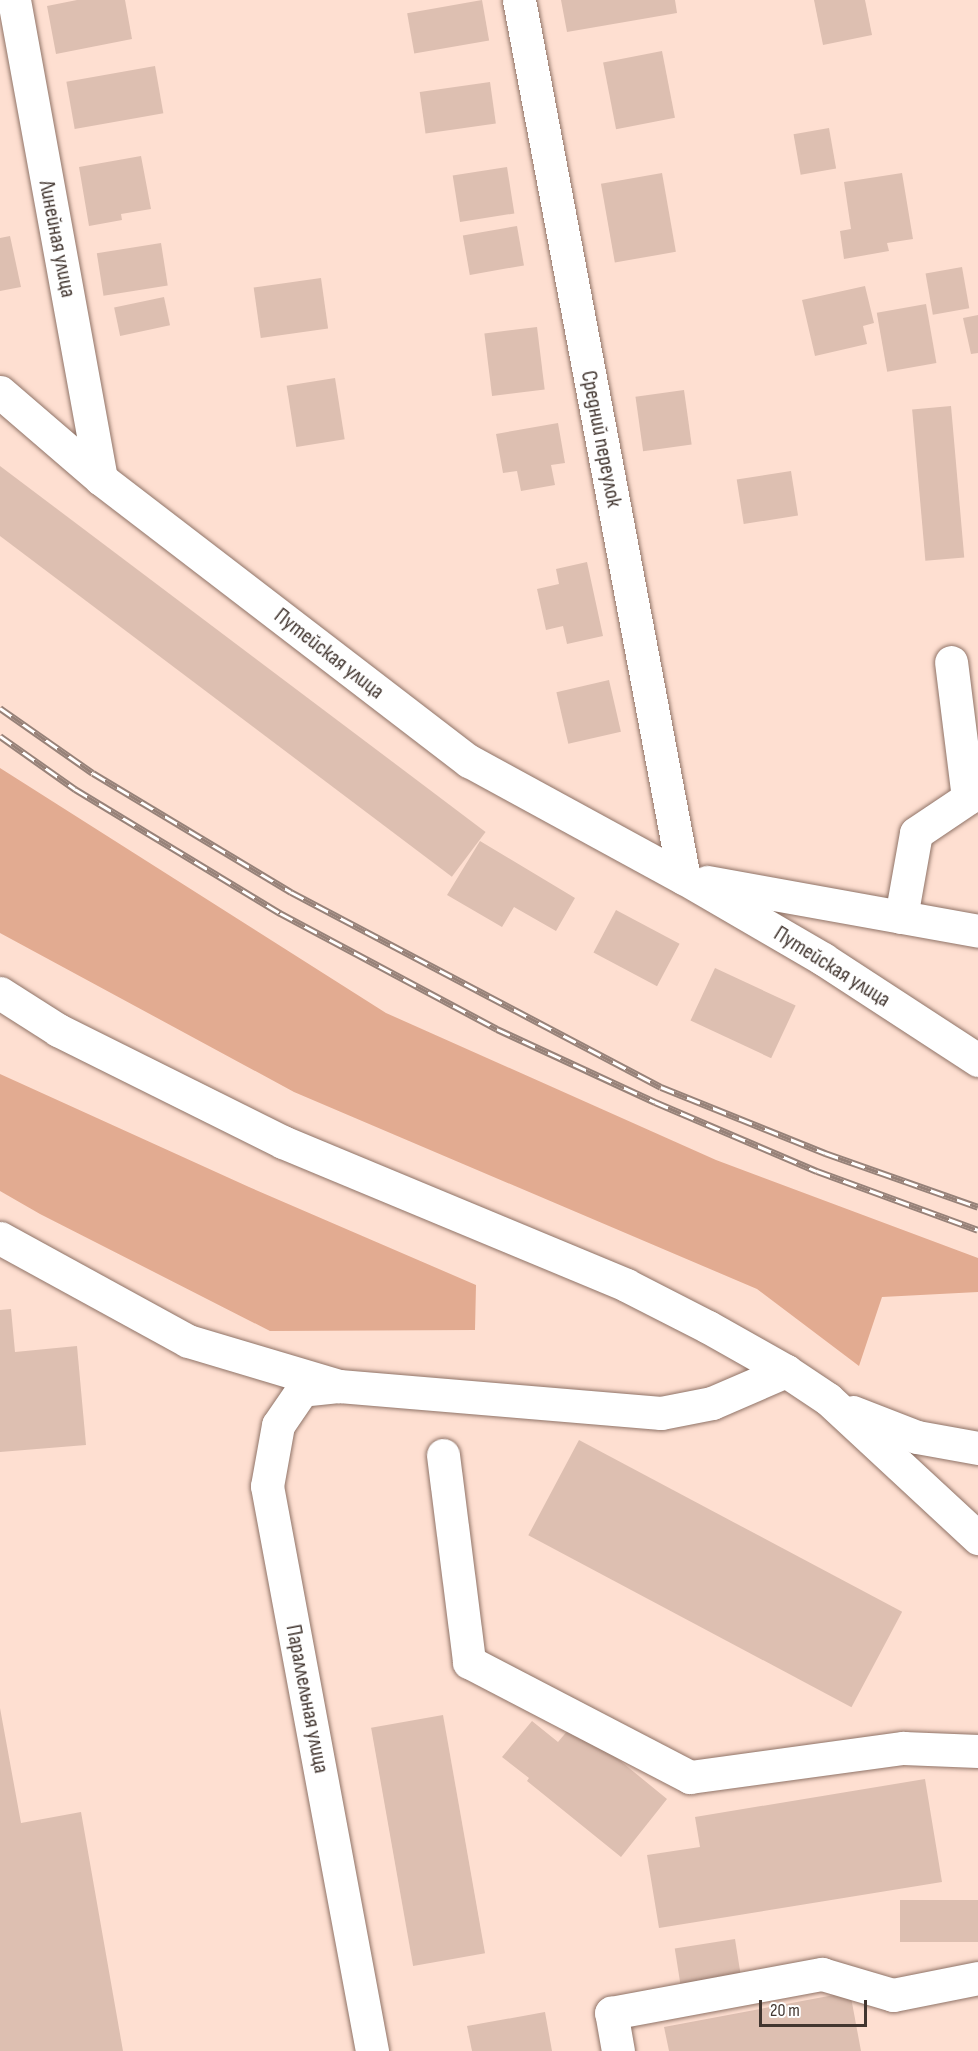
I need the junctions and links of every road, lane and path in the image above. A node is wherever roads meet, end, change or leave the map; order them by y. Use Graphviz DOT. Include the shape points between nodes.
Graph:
graph roads {
  1 [pos="14,0"];
  2 [pos="519,0"];
  3 [pos="0,392"];
  4 [pos="101,479"];
  5 [pos="951,662"];
  6 [pos="684,878"];
  7 [pos="901,917"];
  8 [pos="978,931"];
  9 [pos="0,993"];
  10 [pos="978,1060"];
  11 [pos="0,1238"];
  12 [pos="786,1371"];
  13 [pos="339,1386"];
  14 [pos="828,1399"];
  15 [pos="978,1448"];
  16 [pos="443,1455"];
  17 [pos="978,1502"];
  18 [pos="978,1524"];
  19 [pos="978,1538"];
  20 [pos="978,1751"];
  21 [pos="978,1978"];
  22 [pos="372,2051"];
  23 [pos="618,2051"];
  1 -- 4 [label="main road, Линейная улица"];
  2 -- 6 [label="main road, Средний переулок"];
  3 -- 4 [label="main road, Путейская улица"];
  4 -- 6 [label="main road, Путейская улица" via="469,761"];
  5 -- 7 [label="main road" via="968,798 916,833"];
  6 -- 7 [label="main road, Путейская улица"];
  6 -- 10 [label="main road, Путейская улица" via="823,959"];
  7 -- 8 [label="main road, Путейская улица"];
  9 -- 12 [label="main road" via="58,1030 283,1142 626,1285"];
  11 -- 13 [label="main road" via="188,1341"];
  12 -- 13 [label="main road" via="712,1403 662,1413"];
  12 -- 14 [label="main road"];
  13 -- 22 [label="main road, Параллельная улица" via="302,1390 278,1425 267,1486"];
  14 -- 15 [label="main road" via="917,1437"];
  14 -- 19 [label="main road"];
  16 -- 20 [label="main road" via="469,1662 690,1777 903,1748"];
  17 -- 18 [label="main road"];
  21 -- 23 [label="main road" via="893,1995 822,1974 611,2013"];
}
